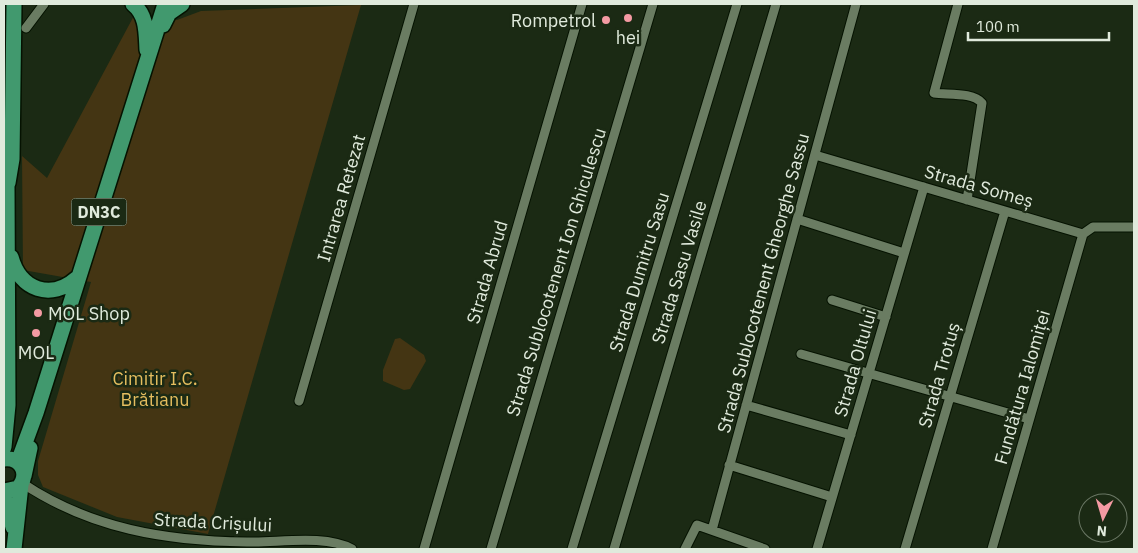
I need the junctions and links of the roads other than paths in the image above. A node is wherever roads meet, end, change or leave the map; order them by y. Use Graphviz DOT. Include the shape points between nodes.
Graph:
graph roads {
  1 [pos="14,4"];
  2 [pos="44,4"];
  3 [pos="133,4"];
  4 [pos="146,4"];
  5 [pos="150,4"];
  6 [pos="163,4"];
  7 [pos="182,4"];
  8 [pos="414,4"];
  9 [pos="582,4"];
  10 [pos="653,4"];
  11 [pos="737,4"];
  12 [pos="776,4"];
  13 [pos="856,4"];
  14 [pos="958,4"];
  15 [pos="26,28"];
  16 [pos="147,61"];
  17 [pos="815,155"];
  18 [pos="4,170"];
  19 [pos="7,187"];
  20 [pos="924,187"];
  21 [pos="968,200"];
  22 [pos="1005,211"];
  23 [pos="797,219"];
  24 [pos="1134,227"];
  25 [pos="1082,234"];
  26 [pos="8,243"];
  27 [pos="904,253"];
  28 [pos="77,278"];
  29 [pos="832,300"];
  30 [pos="886,317"];
  31 [pos="801,354"];
  32 [pos="869,374"];
  33 [pos="950,396"];
  34 [pos="299,401"];
  35 [pos="8,405"];
  36 [pos="746,405"];
  37 [pos="36,413"];
  38 [pos="1029,419"];
  39 [pos="851,436"];
  40 [pos="4,447"];
  41 [pos="12,460"];
  42 [pos="729,465"];
  43 [pos="23,481"];
  44 [pos="4,490"];
  45 [pos="4,497"];
  46 [pos="832,497"];
  47 [pos="712,530"];
  48 [pos="15,544"];
  49 [pos="246,546"];
  50 [pos="744,546"];
  51 [pos="352,549"];
  52 [pos="424,549"];
  53 [pos="491,549"];
  54 [pos="572,549"];
  55 [pos="614,549"];
  56 [pos="685,549"];
  57 [pos="765,549"];
  58 [pos="817,549"];
  59 [pos="905,549"];
  60 [pos="992,549"];
  1 -- 19 [label="main road" via="12,159"];
  2 -- 15 [label="street"];
  3 -- 16 [label="main road" via="145,23"];
  4 -- 16 [label="main road, DN3C" via="150,31"];
  5 -- 6 [label="main road"];
  6 -- 16 [label="main road, DN3C"];
  7 -- 16 [label="main road" via="164,22"];
  8 -- 34 [label="street, Intrarea Retezat"];
  9 -- 52 [label="street, Strada Abrud"];
  10 -- 53 [label="street, Strada Sublocotenent Ion Ghiculescu"];
  11 -- 54 [label="street, Strada Dumitru Sasu"];
  12 -- 55 [label="street, Strada Sasu Vasile"];
  13 -- 17 [label="street, Strada Sublocotenent Gheorghe Sassu"];
  14 -- 21 [label="street" via="934,94 972,97 982,103"];
  16 -- 28 [label="main road, DN3C"];
  17 -- 20 [label="street, Strada Someș"];
  17 -- 23 [label="street, Strada Sublocotenent Gheorghe Sassu"];
  18 -- 19 [label="main road"];
  19 -- 26 [label="main road"];
  20 -- 21 [label="street, Strada Someș"];
  20 -- 27 [label="street, Strada Oltului"];
  21 -- 22 [label="street, Strada Someș"];
  22 -- 25 [label="street, Strada Someș"];
  22 -- 33 [label="street, Strada Trotuș"];
  23 -- 27 [label="street"];
  23 -- 36 [label="street, Strada Sublocotenent Gheorghe Sassu"];
  24 -- 25 [label="street" via="1093,226"];
  25 -- 38 [label="street, Fundătura Ialomiței"];
  26 -- 28 [label="main road" via="18,276 34,288 54,291"];
  26 -- 35 [label="main road"];
  27 -- 30 [label="street, Strada Oltului"];
  28 -- 37 [label="main road, DN3C"];
  29 -- 30 [label="street"];
  30 -- 32 [label="street, Strada Oltului"];
  31 -- 32 [label="street"];
  32 -- 33 [label="street"];
  32 -- 39 [label="street, Strada Oltului"];
  33 -- 38 [label="street"];
  33 -- 59 [label="street, Strada Trotuș"];
  35 -- 40 [label="main road"];
  35 -- 41 [label="main road"];
  36 -- 39 [label="street"];
  36 -- 42 [label="street, Strada Sublocotenent Gheorghe Sassu"];
  37 -- 41 [label="main road, DN3C"];
  37 -- 43 [label="main road, DN3C"];
  38 -- 60 [label="street, Fundătura Ialomiței"];
  39 -- 46 [label="street, Strada Oltului"];
  41 -- 43 [label="main road" via="23,468"];
  42 -- 46 [label="street"];
  42 -- 47 [label="street, Strada Sublocotenent Gheorghe Sassu"];
  43 -- 44 [label="main road" via="13,490"];
  43 -- 48 [label="main road, DN3C"];
  43 -- 49 [label="street, Strada Crișului" via="50,500 131,532"];
  45 -- 48 [label="main road, DN3C"];
  46 -- 58 [label="street, Strada Oltului"];
  47 -- 50 [label="street"];
  47 -- 56 [label="street" via="697,525"];
  49 -- 51 [label="street, Strada Crișului" via="331,542"];
  50 -- 57 [label="street"];
}
